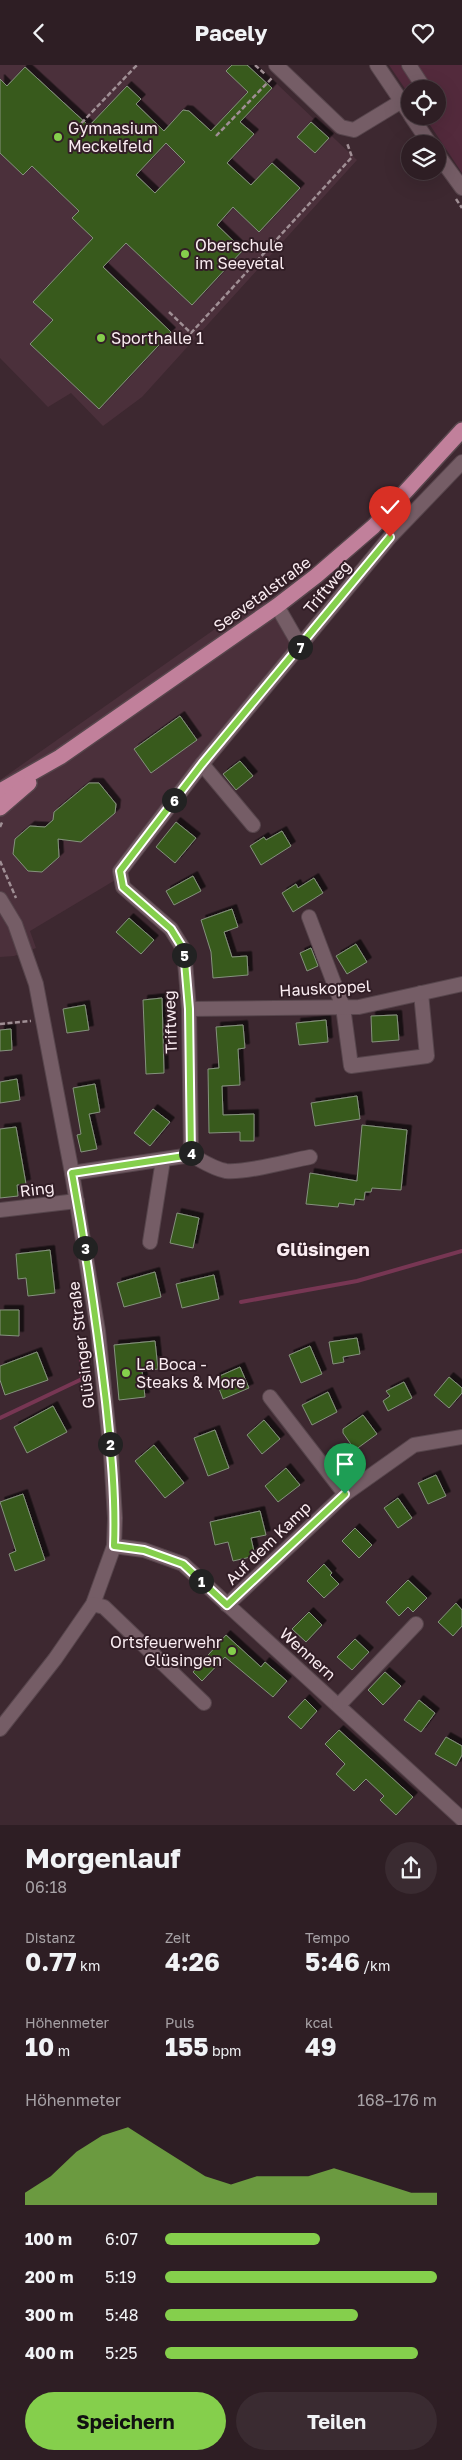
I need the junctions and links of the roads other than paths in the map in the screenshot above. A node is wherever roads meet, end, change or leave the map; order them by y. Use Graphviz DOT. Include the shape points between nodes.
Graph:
graph roads {
  1 [pos="378,65"];
  2 [pos="409,65"];
  3 [pos="275,71"];
  4 [pos="419,80"];
  5 [pos="401,92"];
  6 [pos="401,101"];
  7 [pos="446,166"];
  8 [pos="462,188"];
  9 [pos="462,431"];
  10 [pos="462,462"];
  11 [pos="277,606"];
  12 [pos="300,646"];
  13 [pos="60,757"];
  14 [pos="202,764"];
  15 [pos="0,791"];
  16 [pos="0,808"];
  17 [pos="254,825"];
  18 [pos="1,899"];
  19 [pos="309,917"];
  20 [pos="462,984"];
  21 [pos="422,993"];
  22 [pos="343,1007"];
  23 [pos="189,1009"];
  24 [pos="191,1155"];
  25 [pos="310,1157"];
  26 [pos="163,1160"];
  27 [pos="72,1173"];
  28 [pos="77,1201"];
  29 [pos="0,1211"];
  30 [pos="150,1242"];
  31 [pos="270,1397"];
  32 [pos="462,1437"];
  33 [pos="345,1494"];
  34 [pos="114,1546"];
  35 [pos="93,1604"];
  36 [pos="227,1605"];
  37 [pos="416,1624"];
  38 [pos="204,1703"];
  39 [pos="339,1705"];
  40 [pos="2,1721"];
  41 [pos="462,1819"];
  1 -- 5 [label="street"];
  2 -- 4 [label="street"];
  3 -- 6 [label="street" via="341,127 354,130"];
  7 -- 8 [label="street"];
  9 -- 11 [label="main road, Seevetalstraße" via="374,526"];
  10 -- 12 [label="street, Triftweg" via="390,537"];
  11 -- 12 [label="street, Triftweg"];
  11 -- 13 [label="main road, Seevetalstraße"];
  12 -- 14 [label="street, Triftweg"];
  13 -- 15 [label="main road, Seevetalstraße"];
  13 -- 16 [label="main road, Seevetalstraße"];
  14 -- 17 [label="street"];
  14 -- 23 [label="street, Triftweg" via="120,871 123,887 171,929 184,950"];
  18 -- 27 [label="street, Glüsinger Straße" via="15,924 36,984"];
  19 -- 22 [label="street"];
  20 -- 21 [label="street, Hauskoppel"];
  21 -- 22 [label="street, Hauskoppel" via="359,1007"];
  21 -- 22 [label="street" via="427,1056 351,1067"];
  22 -- 23 [label="street, Hauskoppel"];
  23 -- 24 [label="street, Triftweg"];
  24 -- 25 [label="street" via="228,1171"];
  24 -- 26 [label="street"];
  26 -- 27 [label="street"];
  26 -- 30 [label="street"];
  27 -- 28 [label="street, Glüsinger Straße"];
  28 -- 29 [label="street, Ring"];
  28 -- 34 [label="street, Glüsinger Straße" via="97,1321 111,1454"];
  31 -- 33 [label="street"];
  32 -- 33 [label="street, Auf dem Kamp" via="414,1445"];
  33 -- 36 [label="street, Auf dem Kamp"];
  34 -- 35 [label="street, Glüsinger Straße"];
  34 -- 36 [label="street, Wennern" via="144,1550 183,1564"];
  35 -- 38 [label="street" via="104,1607"];
  35 -- 40 [label="street, Glüsinger Straße" via="55,1659"];
  36 -- 39 [label="street, Wennern"];
  37 -- 39 [label="street"];
  39 -- 41 [label="street, Wennern"];
}
